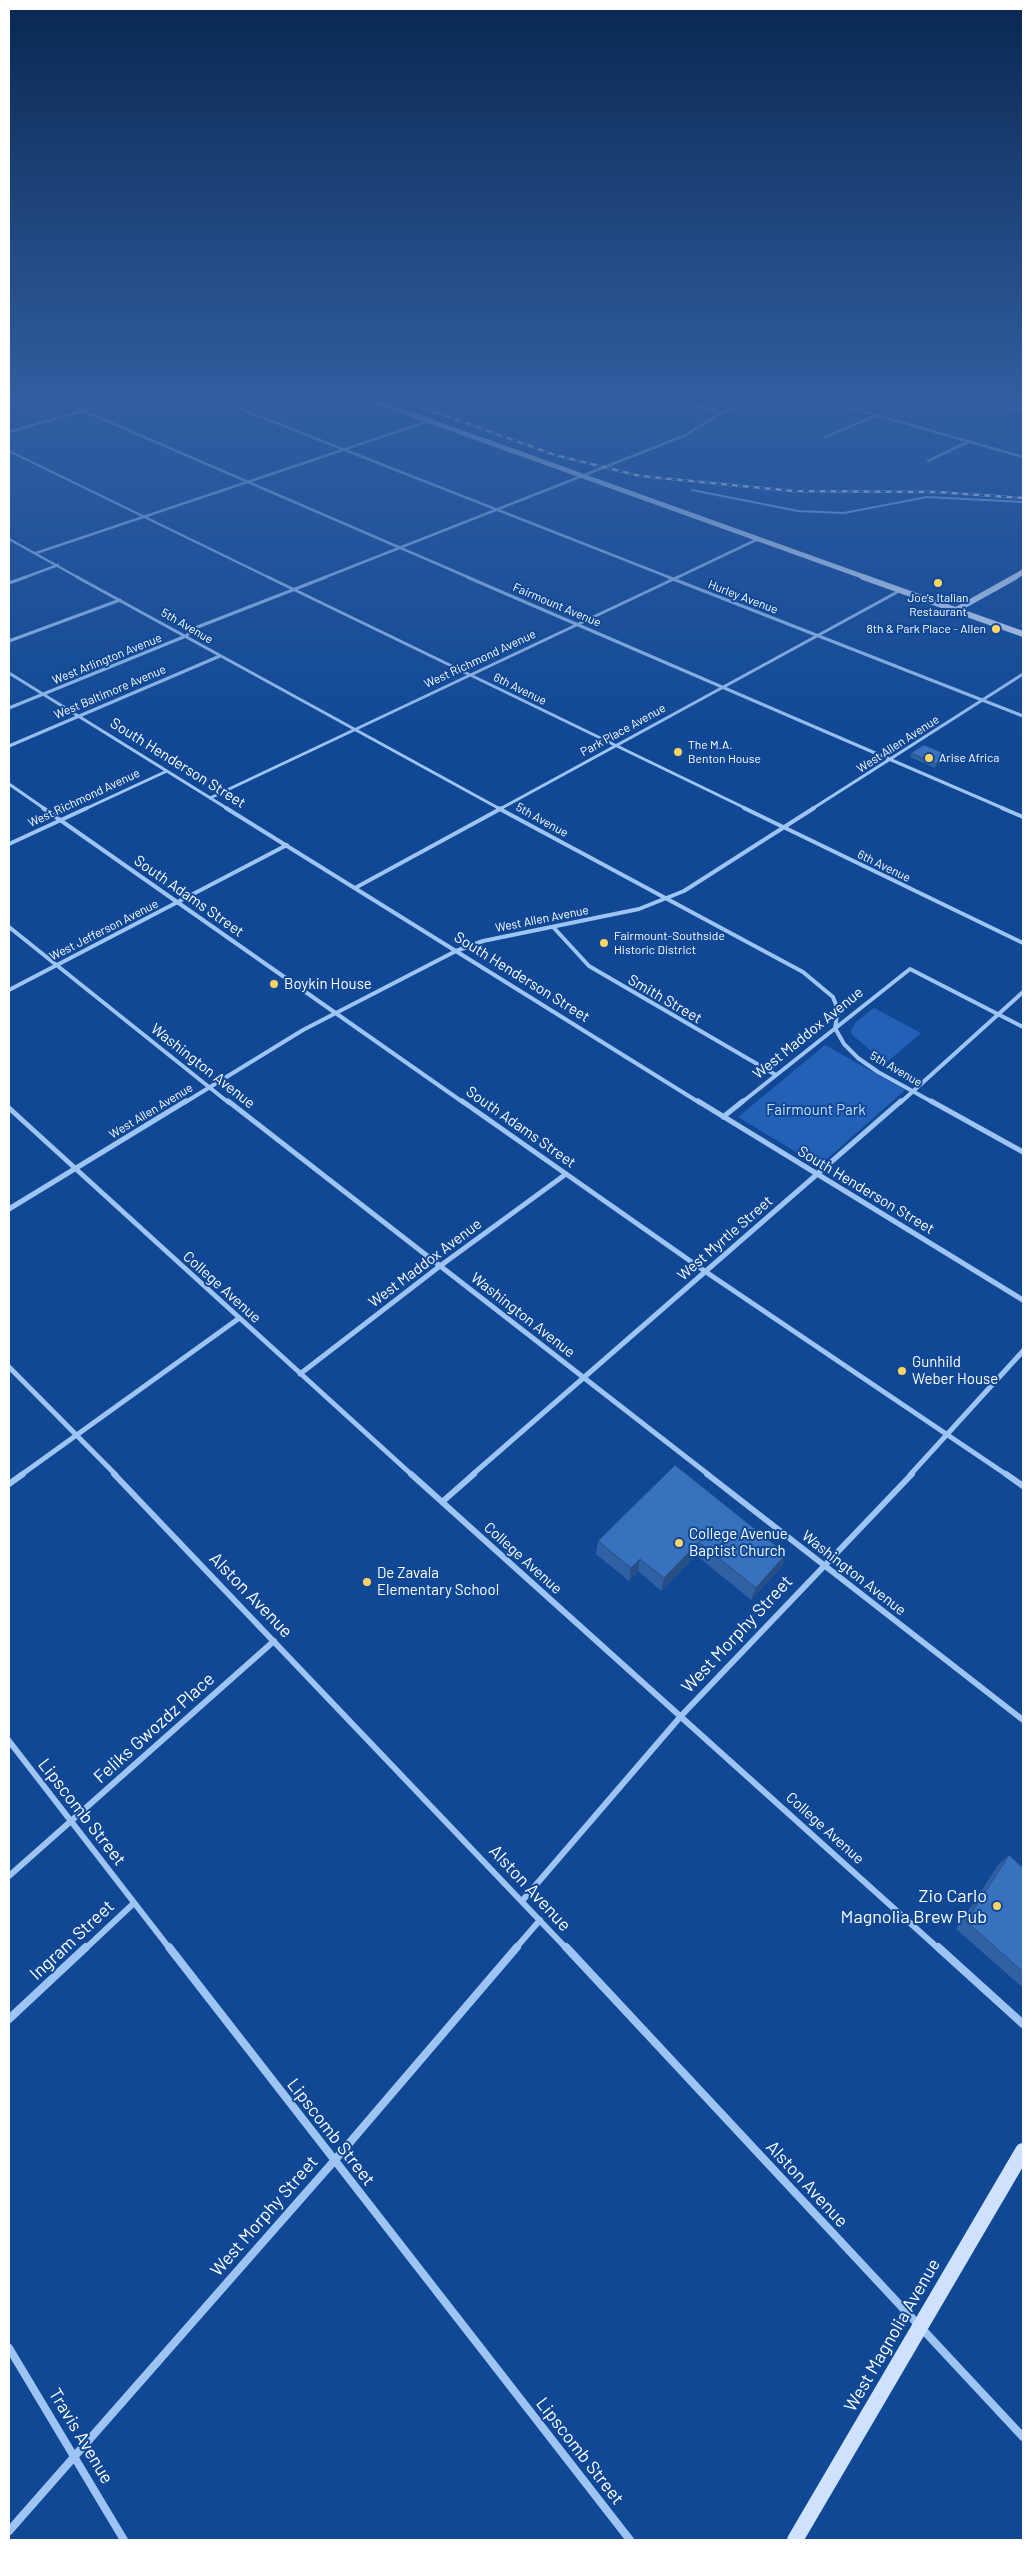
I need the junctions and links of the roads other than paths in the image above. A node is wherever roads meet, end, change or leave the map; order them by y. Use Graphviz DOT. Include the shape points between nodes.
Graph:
graph roads {
  1 [pos="138,514"];
  2 [pos="153,514"];
  3 [pos="324,514"];
  4 [pos="480,514"];
  5 [pos="510,514"];
  6 [pos="690,514"];
  7 [pos="144,517"];
  8 [pos="9,539"];
  9 [pos="758,539"];
  10 [pos="400,546"];
  11 [pos="36,553"];
  12 [pos="58,565"];
  13 [pos="1023,572"];
  14 [pos="673,579"];
  15 [pos="9,583"];
  16 [pos="293,589"];
  17 [pos="901,590"];
  18 [pos="120,600"];
  19 [pos="956,610"];
  20 [pos="578,624"];
  21 [pos="1023,634"];
  22 [pos="818,635"];
  23 [pos="186,636"];
  24 [pos="9,641"];
  25 [pos="220,656"];
  26 [pos="9,673"];
  27 [pos="470,674"];
  28 [pos="1023,674"];
  29 [pos="724,687"];
  30 [pos="43,694"];
  31 [pos="984,700"];
  32 [pos="9,708"];
  33 [pos="79,716"];
  34 [pos="1023,716"];
  35 [pos="353,730"];
  36 [pos="617,745"];
  37 [pos="9,746"];
  38 [pos="891,760"];
  39 [pos="167,771"];
  40 [pos="9,784"];
  41 [pos="210,798"];
  42 [pos="500,808"];
  43 [pos="1023,818"];
  44 [pos="59,820"];
  45 [pos="786,828"];
  46 [pos="9,844"];
  47 [pos="287,845"];
  48 [pos="355,888"];
  49 [pos="666,899"];
  50 [pos="177,903"];
  51 [pos="9,927"];
  52 [pos="554,928"];
  53 [pos="1023,943"];
  54 [pos="456,950"];
  55 [pos="57,965"];
  56 [pos="9,990"];
  57 [pos="1023,992"];
  58 [pos="335,1012"];
  59 [pos="998,1014"];
  60 [pos="1023,1027"];
  61 [pos="835,1028"];
  62 [pos="776,1075"];
  63 [pos="209,1087"];
  64 [pos="914,1091"];
  65 [pos="9,1108"];
  66 [pos="723,1117"];
  67 [pos="1023,1152"];
  68 [pos="74,1169"];
  69 [pos="566,1174"];
  70 [pos="816,1175"];
  71 [pos="9,1209"];
  72 [pos="440,1266"];
  73 [pos="706,1272"];
  74 [pos="1023,1300"];
  75 [pos="238,1319"];
  76 [pos="1023,1351"];
  77 [pos="9,1367"];
  78 [pos="300,1374"];
  79 [pos="584,1378"];
  80 [pos="77,1435"];
  81 [pos="948,1436"];
  82 [pos="9,1484"];
  83 [pos="1023,1486"];
  84 [pos="442,1502"];
  85 [pos="824,1565"];
  86 [pos="274,1641"];
  87 [pos="681,1716"];
  88 [pos="1023,1720"];
  89 [pos="9,1741"];
  90 [pos="71,1822"];
  91 [pos="9,1876"];
  92 [pos="522,1901"];
  93 [pos="134,1903"];
  94 [pos="540,1920"];
  95 [pos="9,2019"];
  96 [pos="1023,2024"];
  97 [pos="1023,2151"];
  98 [pos="334,2161"];
  99 [pos="920,2327"];
  100 [pos="9,2348"];
  101 [pos="1023,2438"];
  102 [pos="74,2456"];
  103 [pos="9,2531"];
  104 [pos="124,2540"];
  105 [pos="630,2540"];
  106 [pos="795,2540"];
  1 -- 7 [label="street, 6th Avenue"];
  2 -- 7 [label="street"];
  3 -- 10 [label="street, Fairmount Avenue"];
  4 -- 10 [label="street, West Arlington Avenue"];
  5 -- 14 [label="street, Hurley Avenue"];
  6 -- 9 [label="main road"];
  7 -- 11 [label="street"];
  7 -- 16 [label="street, 6th Avenue"];
  8 -- 11 [label="street, 5th Avenue"];
  9 -- 14 [label="street, West Richmond Avenue"];
  9 -- 17 [label="main road"];
  10 -- 16 [label="street, West Arlington Avenue"];
  10 -- 20 [label="street, Fairmount Avenue"];
  11 -- 12 [label="street, 5th Avenue"];
  12 -- 15 [label="street"];
  12 -- 18 [label="street, 5th Avenue"];
  13 -- 19 [label="main road"];
  14 -- 20 [label="street, West Richmond Avenue"];
  14 -- 22 [label="street, Hurley Avenue"];
  16 -- 23 [label="street, West Arlington Avenue" via="195,628"];
  16 -- 27 [label="street, 6th Avenue"];
  17 -- 19 [label="main road"];
  17 -- 22 [label="street, Park Place Avenue"];
  18 -- 23 [label="street, 5th Avenue"];
  18 -- 24 [label="street"];
  19 -- 21 [label="main road"];
  20 -- 27 [label="street, West Richmond Avenue"];
  20 -- 29 [label="street, Fairmount Avenue"];
  22 -- 29 [label="street, Park Place Avenue"];
  22 -- 31 [label="street, Hurley Avenue"];
  23 -- 25 [label="street, 5th Avenue"];
  23 -- 30 [label="street, West Arlington Avenue"];
  25 -- 33 [label="street, West Baltimore Avenue"];
  25 -- 35 [label="street, 5th Avenue"];
  26 -- 30 [label="street, South Henderson Street"];
  27 -- 35 [label="street, West Richmond Avenue"];
  27 -- 36 [label="street, 6th Avenue"];
  28 -- 31 [label="street, West Allen Avenue"];
  29 -- 36 [label="street, Park Place Avenue"];
  29 -- 38 [label="street, Fairmount Avenue"];
  30 -- 32 [label="street, West Arlington Avenue"];
  30 -- 33 [label="street, South Henderson Street"];
  31 -- 34 [label="street, Hurley Avenue"];
  31 -- 38 [label="street, West Allen Avenue"];
  33 -- 37 [label="street, West Baltimore Avenue"];
  33 -- 39 [label="street, South Henderson Street"];
  35 -- 41 [label="street, West Richmond Avenue"];
  35 -- 42 [label="street, 5th Avenue"];
  36 -- 42 [label="street, Park Place Avenue"];
  36 -- 45 [label="street, 6th Avenue"];
  38 -- 43 [label="street, Fairmount Avenue"];
  38 -- 45 [label="street, West Allen Avenue"];
  39 -- 41 [label="street, South Henderson Street"];
  39 -- 44 [label="street, West Richmond Avenue"];
  40 -- 44 [label="street, South Adams Street"];
  41 -- 47 [label="street, South Henderson Street"];
  42 -- 48 [label="street, Park Place Avenue"];
  42 -- 49 [label="street, 5th Avenue"];
  44 -- 46 [label="street, West Richmond Avenue"];
  44 -- 50 [label="street, South Adams Street"];
  45 -- 49 [label="street, West Allen Avenue"];
  45 -- 53 [label="street, 6th Avenue"];
  47 -- 48 [label="street, South Henderson Street"];
  47 -- 50 [label="street, West Jefferson Avenue"];
  48 -- 54 [label="street, South Henderson Street"];
  49 -- 52 [label="street, West Allen Avenue" via="639,909"];
  49 -- 61 [label="street, 5th Avenue" via="803,972 823,986 833,997 838,1010"];
  50 -- 55 [label="street, West Jefferson Avenue"];
  50 -- 58 [label="street, South Adams Street"];
  51 -- 55 [label="street, Washington Avenue"];
  52 -- 54 [label="street, West Allen Avenue" via="483,941"];
  52 -- 62 [label="street, Smith Street" via="589,966 604,976"];
  54 -- 58 [label="street, West Allen Avenue"];
  54 -- 66 [label="street, South Henderson Street"];
  55 -- 56 [label="street, West Jefferson Avenue"];
  55 -- 63 [label="street, Washington Avenue"];
  57 -- 59 [label="street, West Myrtle Street"];
  58 -- 63 [label="street, West Allen Avenue"];
  58 -- 69 [label="street, South Adams Street"];
  59 -- 60 [label="street"];
  59 -- 61 [label="street, West Maddox Avenue" via="910,969"];
  59 -- 64 [label="street, West Myrtle Street"];
  61 -- 62 [label="street, West Maddox Avenue"];
  61 -- 64 [label="street, 5th Avenue" via="844,1044 858,1058"];
  62 -- 66 [label="street, West Maddox Avenue"];
  63 -- 68 [label="street, West Allen Avenue"];
  63 -- 72 [label="street, Washington Avenue"];
  64 -- 67 [label="street, 5th Avenue"];
  64 -- 70 [label="street, West Myrtle Street"];
  65 -- 68 [label="street, College Avenue"];
  66 -- 70 [label="street, South Henderson Street"];
  68 -- 71 [label="street, West Allen Avenue"];
  68 -- 75 [label="street, College Avenue"];
  69 -- 72 [label="street, West Maddox Avenue"];
  69 -- 73 [label="street, South Adams Street"];
  70 -- 73 [label="street, West Myrtle Street"];
  70 -- 74 [label="street, South Henderson Street"];
  72 -- 78 [label="street, West Maddox Avenue"];
  72 -- 79 [label="street, Washington Avenue"];
  73 -- 79 [label="street, West Myrtle Street"];
  73 -- 81 [label="street, South Adams Street"];
  75 -- 78 [label="street, College Avenue"];
  75 -- 80 [label="street"];
  76 -- 81 [label="street, West Morphy Street"];
  77 -- 80 [label="street, Alston Avenue"];
  78 -- 84 [label="street, College Avenue"];
  79 -- 84 [label="street, West Myrtle Street"];
  79 -- 85 [label="street, Washington Avenue"];
  80 -- 82 [label="street"];
  80 -- 86 [label="street, Alston Avenue"];
  81 -- 83 [label="street, South Adams Street"];
  81 -- 85 [label="street, West Morphy Street"];
  84 -- 87 [label="street, College Avenue"];
  85 -- 87 [label="street, West Morphy Street"];
  85 -- 88 [label="street, Washington Avenue"];
  86 -- 90 [label="street, Feliks Gwozdz Place"];
  86 -- 92 [label="street, Alston Avenue"];
  87 -- 92 [label="street, West Morphy Street"];
  87 -- 96 [label="street, College Avenue"];
  89 -- 90 [label="street, Lipscomb Street"];
  90 -- 91 [label="street, Feliks Gwozdz Place"];
  90 -- 93 [label="street, Lipscomb Street"];
  92 -- 94 [label="street, Alston Avenue"];
  93 -- 95 [label="street, Ingram Street"];
  93 -- 98 [label="street, Lipscomb Street"];
  94 -- 98 [label="street, West Morphy Street"];
  94 -- 99 [label="street, Alston Avenue"];
  97 -- 99 [label="main road, West Magnolia Avenue"];
  98 -- 102 [label="street, West Morphy Street"];
  98 -- 105 [label="street, Lipscomb Street"];
  99 -- 101 [label="street, Alston Avenue"];
  99 -- 106 [label="main road, West Magnolia Avenue"];
  100 -- 102 [label="street, Travis Avenue"];
  102 -- 103 [label="street, West Morphy Street"];
  102 -- 104 [label="street, Travis Avenue"];
}
